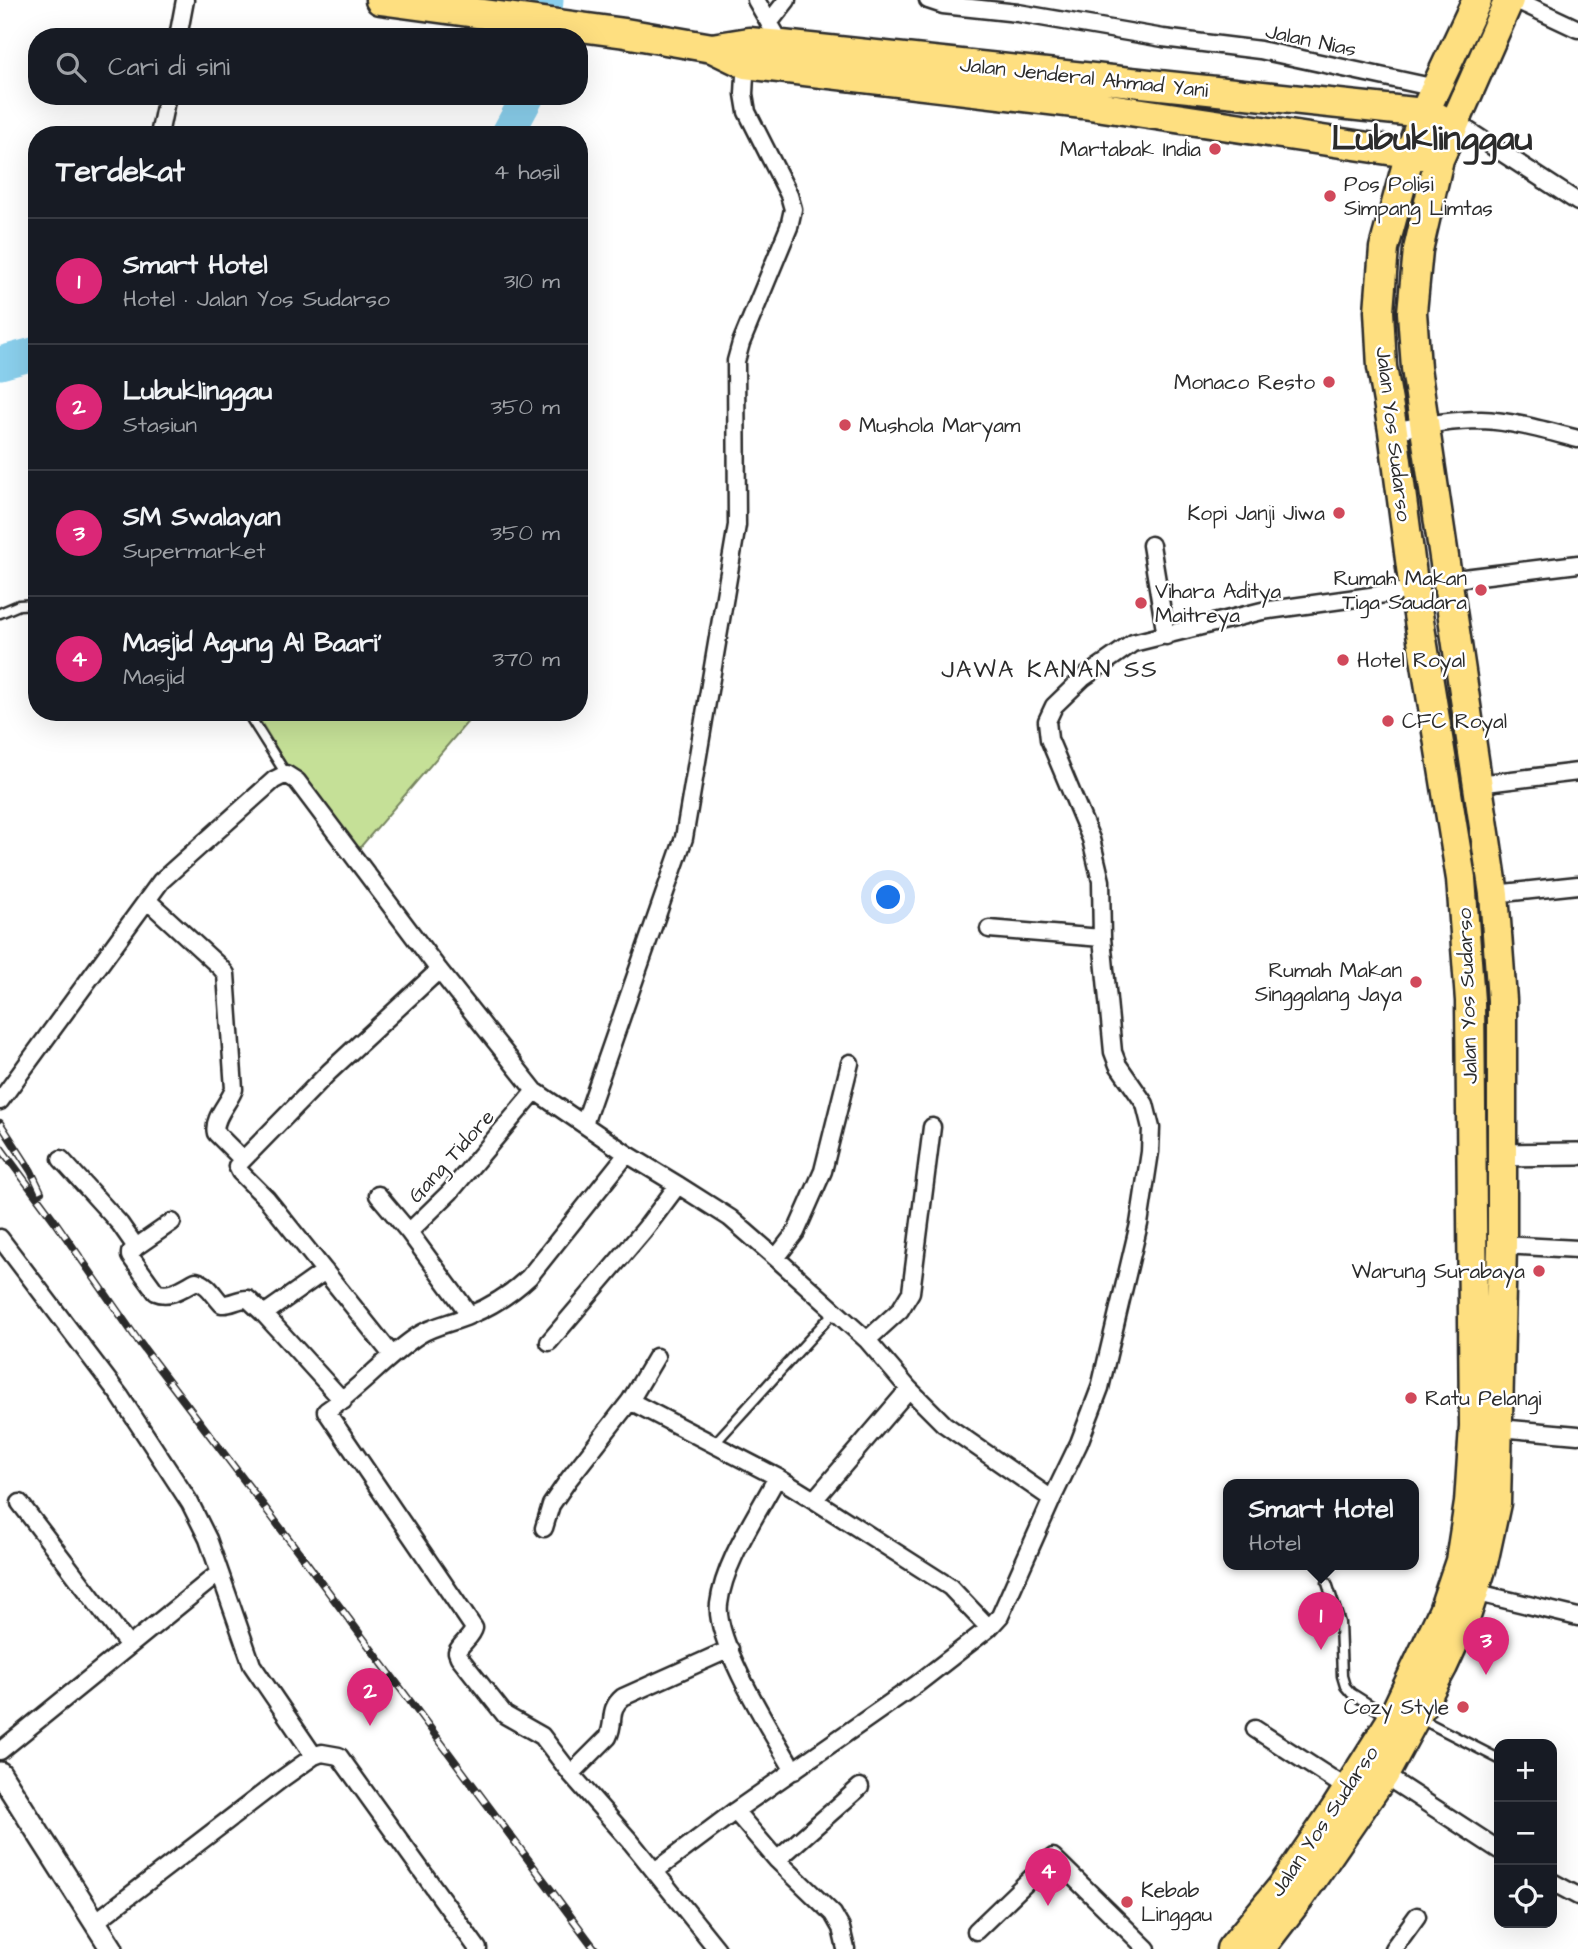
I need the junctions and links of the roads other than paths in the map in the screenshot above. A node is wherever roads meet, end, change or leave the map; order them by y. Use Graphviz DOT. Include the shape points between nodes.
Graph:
graph roads {
  1 [pos="185,0"];
  2 [pos="380,0"];
  3 [pos="756,0"];
  4 [pos="787,0"];
  5 [pos="928,0"];
  6 [pos="1477,0"];
  7 [pos="1509,0"];
  8 [pos="1516,0"];
  9 [pos="180,28"];
  10 [pos="1578,29"];
  11 [pos="761,44"];
  12 [pos="1436,88"];
  13 [pos="165,105"];
  14 [pos="1424,113"];
  15 [pos="1455,122"];
  16 [pos="161,126"];
  17 [pos="1410,153"];
  18 [pos="1439,159"];
  19 [pos="1578,202"];
  20 [pos="1426,424"];
  21 [pos="1393,431"];
  22 [pos="1578,439"];
  23 [pos="1151,545"];
  24 [pos="1578,564"];
  25 [pos="1447,580"];
  26 [pos="1414,590"];
  27 [pos="28,605"];
  28 [pos="0,613"];
  29 [pos="1166,636"];
  30 [pos="253,721"];
  31 [pos="1578,772"];
  32 [pos="286,774"];
  33 [pos="1478,784"];
  34 [pos="1578,885"];
  35 [pos="1494,894"];
  36 [pos="147,900"];
  37 [pos="989,929"];
  38 [pos="1102,939"];
  39 [pos="439,970"];
  40 [pos="850,1063"];
  41 [pos="535,1091"];
  42 [pos="0,1101"];
  43 [pos="584,1124"];
  44 [pos="932,1127"];
  45 [pos="1472,1153"];
  46 [pos="626,1154"];
  47 [pos="1578,1154"];
  48 [pos="1502,1155"];
  49 [pos="61,1159"];
  50 [pos="242,1159"];
  51 [pos="678,1185"];
  52 [pos="378,1195"];
  53 [pos="172,1222"];
  54 [pos="409,1232"];
  55 [pos="0,1238"];
  56 [pos="1502,1245"];
  57 [pos="136,1247"];
  58 [pos="1578,1249"];
  59 [pos="776,1258"];
  60 [pos="325,1271"];
  61 [pos="835,1311"];
  62 [pos="264,1314"];
  63 [pos="470,1315"];
  64 [pos="867,1340"];
  65 [pos="549,1342"];
  66 [pos="392,1355"];
  67 [pos="656,1357"];
  68 [pos="909,1389"];
  69 [pos="343,1401"];
  70 [pos="630,1401"];
  71 [pos="1499,1428"];
  72 [pos="1578,1435"];
  73 [pos="715,1444"];
  74 [pos="777,1477"];
  75 [pos="1052,1499"];
  76 [pos="814,1500"];
  77 [pos="20,1503"];
  78 [pos="544,1528"];
  79 [pos="219,1573"];
  80 [pos="1326,1583"];
  81 [pos="1474,1592"];
  82 [pos="1578,1617"];
  83 [pos="989,1628"];
  84 [pos="129,1646"];
  85 [pos="730,1649"];
  86 [pos="1433,1662"];
  87 [pos="1404,1718"];
  88 [pos="1255,1729"];
  89 [pos="0,1751"];
  90 [pos="314,1756"];
  91 [pos="1494,1757"];
  92 [pos="794,1771"];
  93 [pos="0,1773"];
  94 [pos="571,1774"];
  95 [pos="1384,1775"];
  96 [pos="860,1787"];
  97 [pos="1348,1789"];
  98 [pos="735,1811"];
  99 [pos="1494,1847"];
  100 [pos="777,1860"];
  101 [pos="655,1871"];
  102 [pos="1557,1885"];
  103 [pos="1578,1896"];
  104 [pos="1417,1916"];
  105 [pos="94,1923"];
  106 [pos="976,1931"];
  107 [pos="112,1949"];
  108 [pos="478,1949"];
  109 [pos="717,1949"];
  110 [pos="846,1949"];
  111 [pos="1147,1949"];
  112 [pos="1231,1949"];
  113 [pos="1260,1949"];
  114 [pos="1393,1949"];
  1 -- 9 [label="street"];
  2 -- 11 [label="highway, Jalan Jenderal Ahmad Yani" via="712,48"];
  3 -- 11 [label="street"];
  4 -- 11 [label="street"];
  5 -- 12 [label="street, Jalan Nias" via="1260,50"];
  6 -- 12 [label="highway, Jalan Yos Sudarso"];
  7 -- 15 [label="highway, Jalan Yos Sudarso"];
  8 -- 10 [label="street"];
  11 -- 14 [label="highway, Jalan Jenderal Ahmad Yani"];
  11 -- 17 [label="highway, Jalan Jenderal Ahmad Yani" via="1083,104"];
  11 -- 43 [label="street" via="744,94 747,113 793,209 736,361 737,525 684,838"];
  12 -- 14 [label="highway, Jalan Yos Sudarso"];
  13 -- 16 [label="street"];
  14 -- 15 [label="highway, Jalan Jenderal Ahmad Yani"];
  14 -- 17 [label="highway, Jalan Yos Sudarso"];
  15 -- 18 [label="highway, Jalan Yos Sudarso"];
  15 -- 19 [label="street"];
  17 -- 18 [label="highway, Jalan Jenderal Ahmad Yani"];
  17 -- 21 [label="highway, Jalan Yos Sudarso" via="1384,248 1379,311 1382,367"];
  18 -- 20 [label="highway, Jalan Yos Sudarso" via="1418,250 1412,312"];
  20 -- 21 [label="street"];
  20 -- 22 [label="street" via="1481,420"];
  20 -- 25 [label="highway, Jalan Yos Sudarso"];
  21 -- 26 [label="highway, Jalan Yos Sudarso"];
  23 -- 29 [label="street"];
  24 -- 25 [label="street"];
  25 -- 33 [label="highway, Jalan Yos Sudarso"];
  26 -- 29 [label="street" via="1262,611"];
  26 -- 45 [label="highway, Jalan Yos Sudarso" via="1461,879 1470,1001"];
  27 -- 28 [label="lane"];
  29 -- 38 [label="street" via="1133,643 1083,678 1054,706 1047,721 1049,738 1091,839 1101,881"];
  30 -- 32 [label="lane"];
  31 -- 33 [label="street"];
  32 -- 36 [label="street" via="170,871"];
  32 -- 39 [label="street" via="297,781"];
  33 -- 35 [label="highway, Jalan Yos Sudarso"];
  34 -- 35 [label="street"];
  35 -- 48 [label="highway, Jalan Yos Sudarso" via="1502,1000"];
  36 -- 42 [label="street"];
  36 -- 50 [label="street" via="226,974 234,1089 214,1129"];
  37 -- 38 [label="street"];
  38 -- 75 [label="street" via="1113,1052 1144,1104 1151,1128 1150,1152 1139,1224 1100,1388"];
  39 -- 41 [label="street"];
  39 -- 50 [label="street"];
  40 -- 59 [label="street" via="822,1171 796,1232"];
  41 -- 43 [label="street"];
  41 -- 54 [label="street, Gang Tidore" via="450,1192"];
  43 -- 46 [label="street"];
  44 -- 64 [label="street" via="911,1292 901,1310"];
  45 -- 48 [label="highway"];
  45 -- 86 [label="highway, Jalan Yos Sudarso" via="1474,1426 1469,1503 1460,1561 1443,1611"];
  46 -- 51 [label="street"];
  46 -- 63 [label="street" via="529,1277 506,1296"];
  47 -- 48 [label="street"];
  48 -- 56 [label="highway, Jalan Yos Sudarso"];
  49 -- 57 [label="street"];
  50 -- 60 [label="street" via="237,1169"];
  51 -- 59 [label="street" via="730,1218"];
  51 -- 65 [label="street"];
  52 -- 54 [label="street"];
  53 -- 57 [label="street"];
  54 -- 63 [label="street, Gang Tidore"];
  55 -- 79 [label="street" via="120,1396 190,1503"];
  56 -- 58 [label="street"];
  56 -- 71 [label="highway, Jalan Yos Sudarso"];
  57 -- 62 [label="street" via="130,1256 161,1295 196,1281 222,1304 248,1299"];
  59 -- 61 [label="street"];
  60 -- 62 [label="street"];
  60 -- 66 [label="street"];
  61 -- 64 [label="street"];
  61 -- 73 [label="lane"];
  62 -- 69 [label="street"];
  63 -- 66 [label="street" via="428,1330"];
  64 -- 68 [label="street"];
  66 -- 69 [label="street"];
  67 -- 70 [label="street"];
  68 -- 75 [label="street" via="944,1424"];
  68 -- 76 [label="street"];
  69 -- 94 [label="street" via="326,1412 474,1628 457,1652 460,1657 505,1715 542,1736"];
  70 -- 73 [label="street"];
  70 -- 78 [label="street" via="551,1505"];
  71 -- 72 [label="street"];
  71 -- 81 [label="highway, Jalan Yos Sudarso" via="1496,1503"];
  73 -- 74 [label="street"];
  74 -- 76 [label="street"];
  74 -- 85 [label="street" via="727,1571 718,1607"];
  75 -- 83 [label="street" via="1000,1616"];
  76 -- 83 [label="street" via="950,1587"];
  77 -- 84 [label="street"];
  79 -- 84 [label="street"];
  79 -- 90 [label="street" via="252,1665"];
  80 -- 87 [label="lane" via="1340,1623 1345,1686"];
  81 -- 82 [label="street"];
  81 -- 86 [label="highway, Jalan Yos Sudarso" via="1466,1616"];
  83 -- 92 [label="street"];
  84 -- 89 [label="street"];
  85 -- 92 [label="street"];
  85 -- 94 [label="street" via="623,1697 613,1709 608,1737"];
  86 -- 87 [label="highway, Jalan Yos Sudarso"];
  87 -- 91 [label="lane"];
  87 -- 95 [label="highway, Jalan Yos Sudarso"];
  87 -- 97 [label="highway, Jalan Yos Sudarso"];
  88 -- 97 [label="street"];
  90 -- 105 [label="street"];
  90 -- 108 [label="street" via="339,1756"];
  92 -- 98 [label="street"];
  93 -- 105 [label="street"];
  94 -- 101 [label="street"];
  95 -- 99 [label="street"];
  95 -- 113 [label="highway, Jalan Yos Sudarso"];
  96 -- 100 [label="street"];
  97 -- 112 [label="highway, Jalan Yos Sudarso" via="1282,1887"];
  98 -- 100 [label="street"];
  98 -- 101 [label="street"];
  100 -- 110 [label="street" via="833,1913"];
  101 -- 109 [label="street"];
  102 -- 103 [label="street"];
  104 -- 114 [label="street"];
  105 -- 107 [label="street"];
  106 -- 111 [label="street" via="1053,1857"];
}
